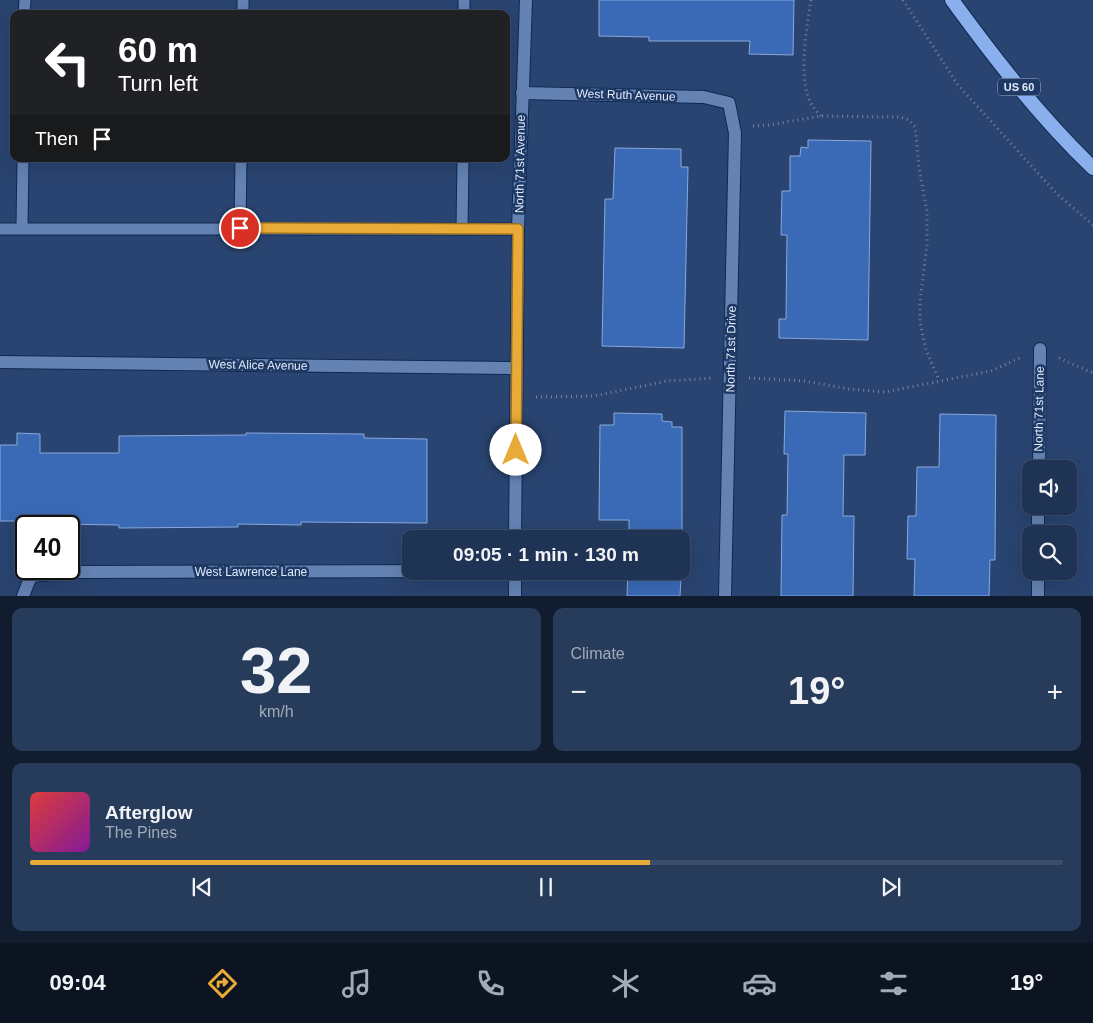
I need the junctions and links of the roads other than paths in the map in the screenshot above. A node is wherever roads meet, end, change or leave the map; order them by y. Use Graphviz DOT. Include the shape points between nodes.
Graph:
graph roads {
  1 [pos="526,0"];
  2 [pos="952,0"];
  3 [pos="522,92"];
  4 [pos="729,103"];
  5 [pos="23,162"];
  6 [pos="241,162"];
  7 [pos="462,162"];
  8 [pos="1093,168"];
  9 [pos="0,228"];
  10 [pos="22,228"];
  11 [pos="240,228"];
  12 [pos="462,229"];
  13 [pos="518,229"];
  14 [pos="1040,349"];
  15 [pos="0,362"];
  16 [pos="516,368"];
  17 [pos="1039,460"];
  18 [pos="516,530"];
  19 [pos="402,571"];
  20 [pos="515,580"];
  21 [pos="1038,580"];
  22 [pos="23,596"];
  23 [pos="515,596"];
  24 [pos="725,596"];
  25 [pos="1038,596"];
  1 -- 3 [label="street, North 71st Avenue"];
  2 -- 8 [label="highway, US 60" via="1046,119"];
  3 -- 4 [label="street, West Ruth Avenue" via="704,97"];
  3 -- 13 [label="street, North 71st Avenue"];
  4 -- 24 [label="street, North 71st Drive" via="734,128"];
  5 -- 10 [label="lane"];
  6 -- 11 [label="lane"];
  7 -- 12 [label="lane"];
  9 -- 10 [label="lane"];
  10 -- 11 [label="lane"];
  11 -- 12 [label="lane"];
  12 -- 13 [label="lane"];
  13 -- 16 [label="street, North 71st Avenue"];
  14 -- 17 [label="street, North 71st Lane"];
  15 -- 16 [label="street, West Alice Avenue"];
  16 -- 18 [label="street, North 71st Avenue"];
  19 -- 22 [label="street, West Lawrence Lane" via="74,572 31,576"];
  20 -- 23 [label="street"];
  21 -- 25 [label="street"];
}
